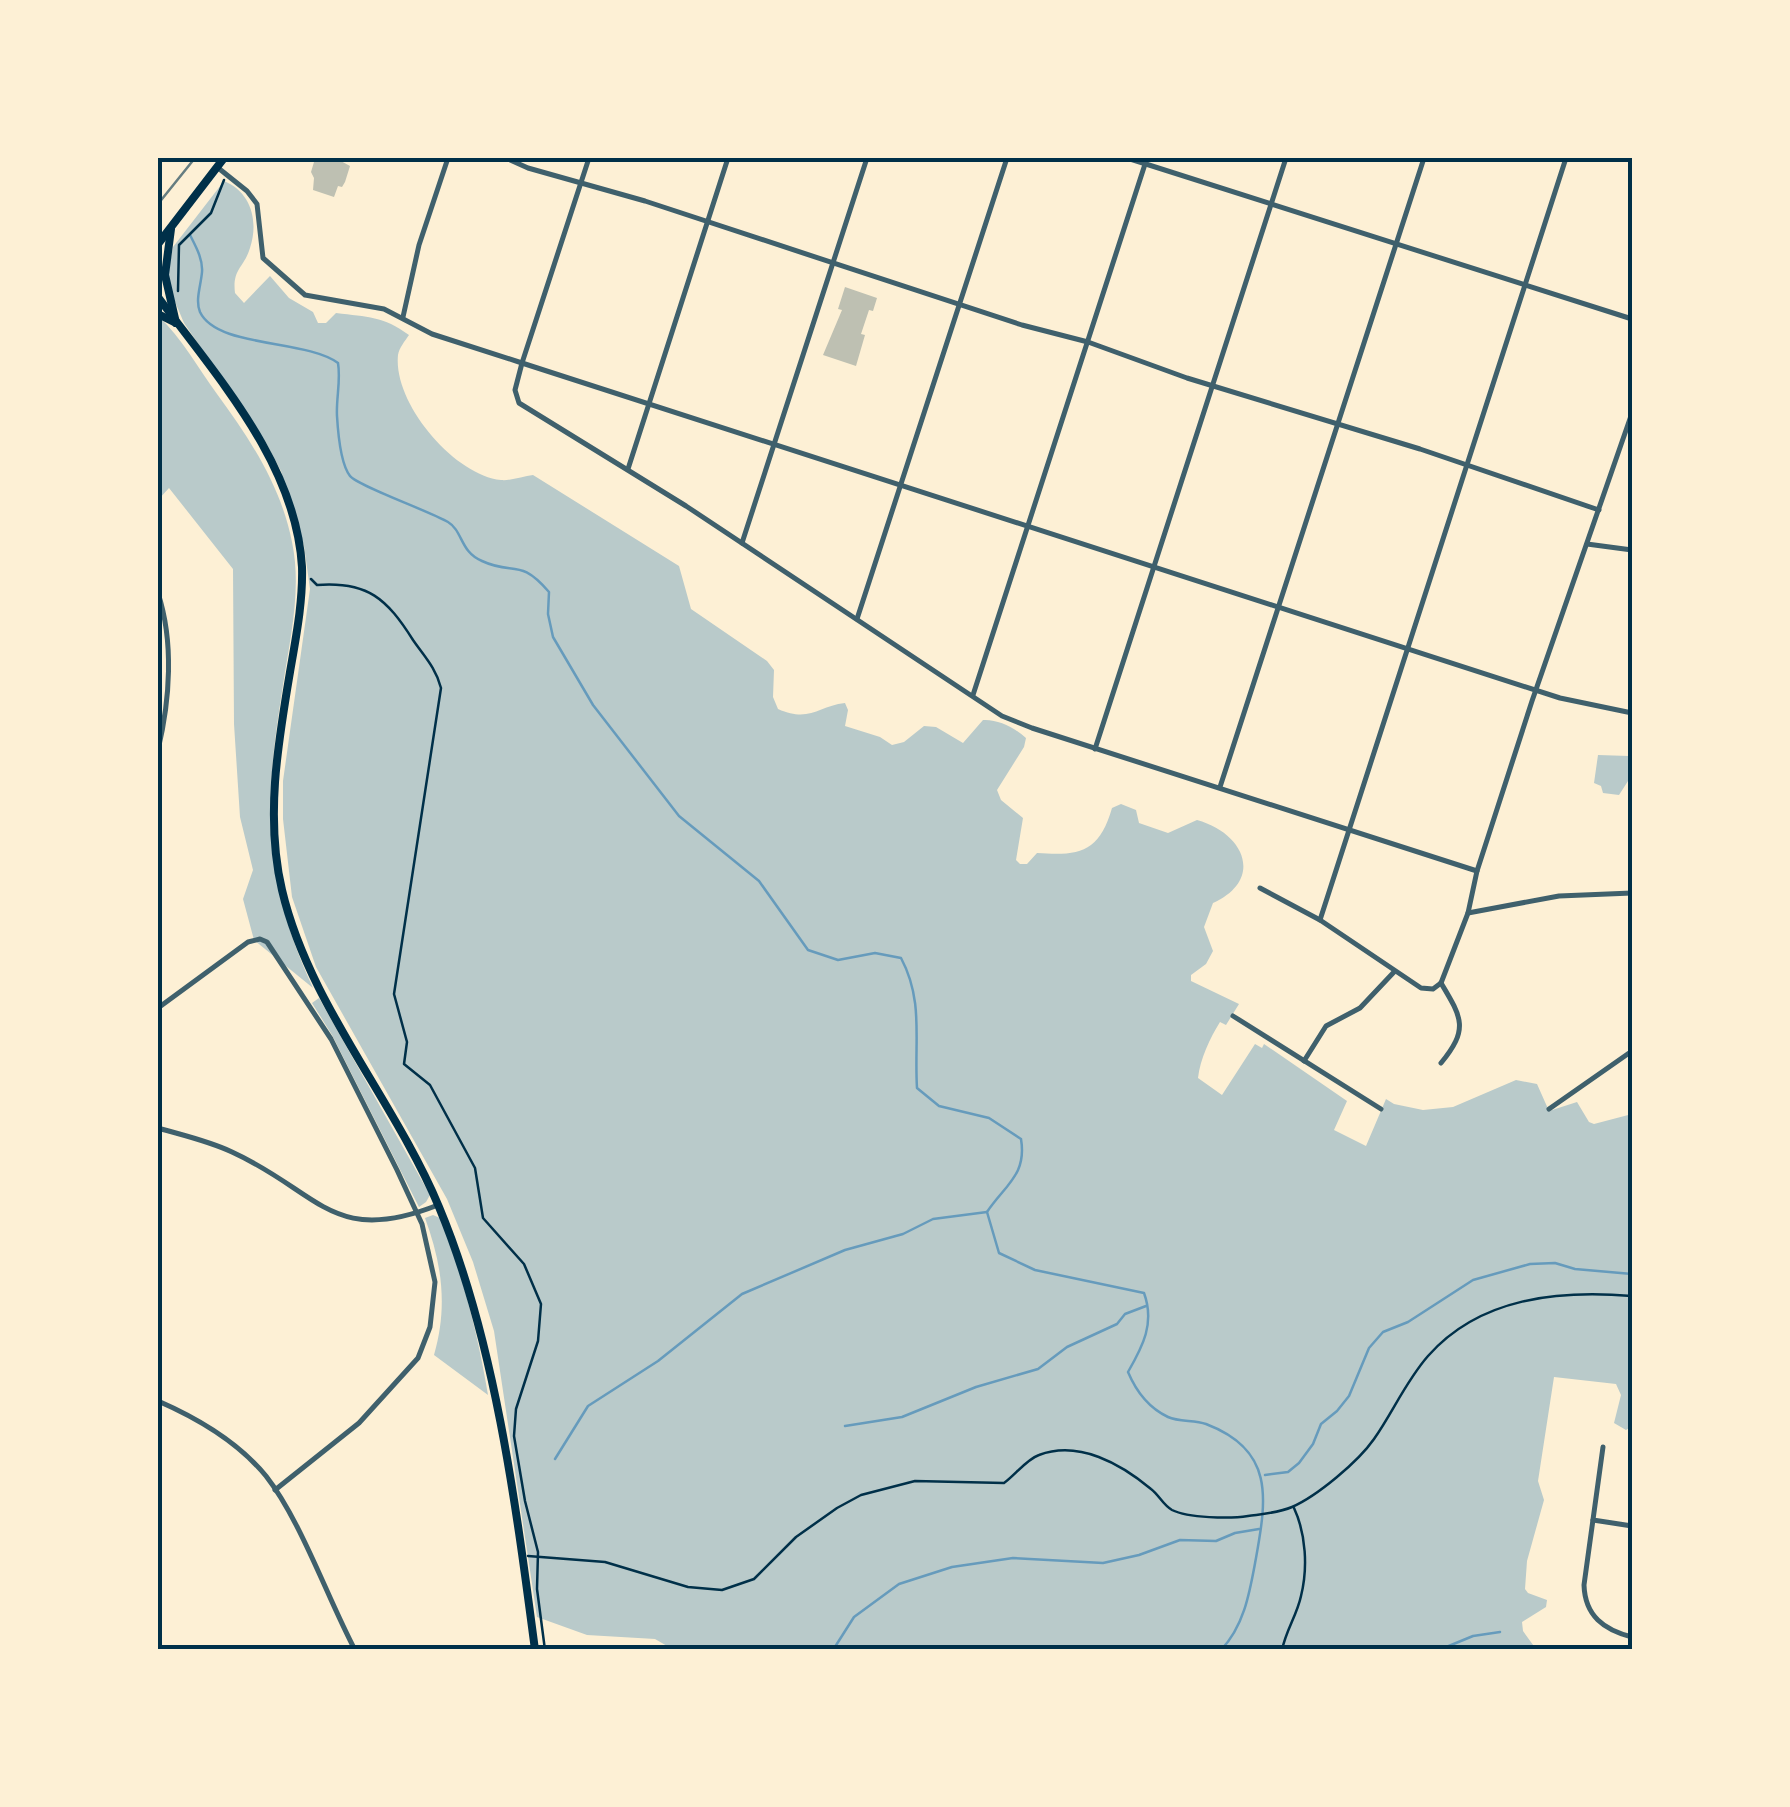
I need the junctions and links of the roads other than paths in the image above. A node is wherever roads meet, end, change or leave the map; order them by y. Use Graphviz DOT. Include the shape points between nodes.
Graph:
graph roads {
  1 [pos="224,158"];
  2 [pos="448,158"];
  3 [pos="506,158"];
  4 [pos="589,158"];
  5 [pos="728,158"];
  6 [pos="867,158"];
  7 [pos="1007,158"];
  8 [pos="1128,158"];
  9 [pos="1286,158"];
  10 [pos="1424,158"];
  11 [pos="1566,158"];
  12 [pos="1146,160"];
  13 [pos="217,168"];
  14 [pos="581,182"];
  15 [pos="1271,204"];
  16 [pos="708,221"];
  17 [pos="172,226"];
  18 [pos="158,244"];
  19 [pos="1396,244"];
  20 [pos="833,262"];
  21 [pos="1525,286"];
  22 [pos="158,297"];
  23 [pos="960,304"];
  24 [pos="158,314"];
  25 [pos="403,318"];
  26 [pos="1632,319"];
  27 [pos="176,323"];
  28 [pos="1088,342"];
  29 [pos="522,363"];
  30 [pos="1213,385"];
  31 [pos="648,404"];
  32 [pos="1632,413"];
  33 [pos="1338,423"];
  34 [pos="774,444"];
  35 [pos="1466,467"];
  36 [pos="628,468"];
  37 [pos="901,485"];
  38 [pos="1599,510"];
  39 [pos="1028,526"];
  40 [pos="742,543"];
  41 [pos="1588,544"];
  42 [pos="1632,550"];
  43 [pos="1154,566"];
  44 [pos="158,593"];
  45 [pos="1278,607"];
  46 [pos="857,619"];
  47 [pos="1408,648"];
  48 [pos="1537,690"];
  49 [pos="973,696"];
  50 [pos="1632,713"];
  51 [pos="1095,748"];
  52 [pos="158,750"];
  53 [pos="1220,789"];
  54 [pos="1349,830"];
  55 [pos="1478,870"];
  56 [pos="1260,888"];
  57 [pos="1632,893"];
  58 [pos="1468,913"];
  59 [pos="1320,920"];
  60 [pos="1394,972"];
  61 [pos="1442,983"];
  62 [pos="158,1008"];
  63 [pos="1232,1016"];
  64 [pos="1632,1051"];
  65 [pos="1304,1061"];
  66 [pos="1441,1062"];
  67 [pos="1381,1108"];
  68 [pos="1549,1109"];
  69 [pos="158,1128"];
  70 [pos="438,1205"];
  71 [pos="417,1213"];
  72 [pos="158,1401"];
  73 [pos="1603,1447"];
  74 [pos="275,1490"];
  75 [pos="1593,1520"];
  76 [pos="1632,1526"];
  77 [pos="1632,1637"];
  78 [pos="355,1650"];
  79 [pos="535,1650"];
  1 -- 13 [label="main road"];
  2 -- 25 [label="street" via="418,244"];
  3 -- 14 [label="street"];
  4 -- 14 [label="street"];
  5 -- 16 [label="street"];
  6 -- 20 [label="street"];
  7 -- 23 [label="street"];
  8 -- 12 [label="street"];
  9 -- 15 [label="street"];
  10 -- 19 [label="street"];
  11 -- 21 [label="street"];
  12 -- 15 [label="street"];
  12 -- 28 [label="street"];
  13 -- 17 [label="main road"];
  13 -- 25 [label="street" via="257,204 263,258 298,292"];
  14 -- 16 [label="street"];
  14 -- 29 [label="street"];
  15 -- 19 [label="street"];
  15 -- 30 [label="street"];
  16 -- 20 [label="street"];
  16 -- 31 [label="street"];
  17 -- 18 [label="main road"];
  17 -- 27 [label="main road" via="164,275"];
  19 -- 21 [label="street"];
  19 -- 33 [label="street"];
  20 -- 23 [label="street"];
  20 -- 34 [label="street"];
  21 -- 26 [label="street"];
  21 -- 35 [label="street"];
  22 -- 27 [label="main road"];
  23 -- 28 [label="street"];
  23 -- 37 [label="street"];
  24 -- 27 [label="main road"];
  25 -- 29 [label="street"];
  27 -- 70 [label="main road" via="269,456 299,543 300,606 275,786 282,890 310,968"];
  28 -- 30 [label="street"];
  28 -- 39 [label="street"];
  29 -- 31 [label="street"];
  29 -- 36 [label="street" via="519,403"];
  30 -- 33 [label="street"];
  30 -- 43 [label="street"];
  31 -- 34 [label="street"];
  31 -- 36 [label="street"];
  32 -- 38 [label="street"];
  33 -- 35 [label="street"];
  33 -- 45 [label="street"];
  34 -- 37 [label="street"];
  34 -- 40 [label="street"];
  35 -- 38 [label="street"];
  35 -- 47 [label="street"];
  36 -- 40 [label="street"];
  37 -- 39 [label="street"];
  37 -- 46 [label="street"];
  38 -- 41 [label="street"];
  39 -- 43 [label="street"];
  39 -- 49 [label="street"];
  40 -- 46 [label="street"];
  41 -- 42 [label="street"];
  41 -- 48 [label="street"];
  43 -- 45 [label="street"];
  43 -- 51 [label="street"];
  44 -- 52 [label="street" via="168,640"];
  45 -- 47 [label="street"];
  45 -- 53 [label="street"];
  46 -- 49 [label="street"];
  47 -- 48 [label="street"];
  47 -- 54 [label="street"];
  48 -- 50 [label="street"];
  48 -- 55 [label="street"];
  49 -- 51 [label="street" via="1012,720"];
  51 -- 53 [label="street"];
  53 -- 54 [label="street"];
  54 -- 55 [label="street"];
  54 -- 59 [label="street"];
  55 -- 58 [label="street"];
  56 -- 59 [label="street"];
  57 -- 58 [label="street" via="1559,896"];
  58 -- 61 [label="street"];
  59 -- 60 [label="street"];
  60 -- 61 [label="street" via="1426,989"];
  60 -- 65 [label="street" via="1360,1008 1326,1026"];
  61 -- 66 [label="street" via="1461,1022 1457,1044"];
  62 -- 71 [label="street" via="248,942 266,942 331,1039"];
  63 -- 65 [label="street"];
  64 -- 68 [label="street"];
  65 -- 67 [label="street"];
  69 -- 71 [label="street" via="232,1152 352,1220 388,1222"];
  70 -- 71 [label="street"];
  70 -- 79 [label="main road" via="480,1328"];
  71 -- 74 [label="street" via="435,1282 418,1358 359,1423"];
  72 -- 74 [label="street" via="240,1450"];
  73 -- 75 [label="street"];
  74 -- 78 [label="street"];
  75 -- 76 [label="street"];
  75 -- 77 [label="street" via="1585,1601 1597,1621"];
}
